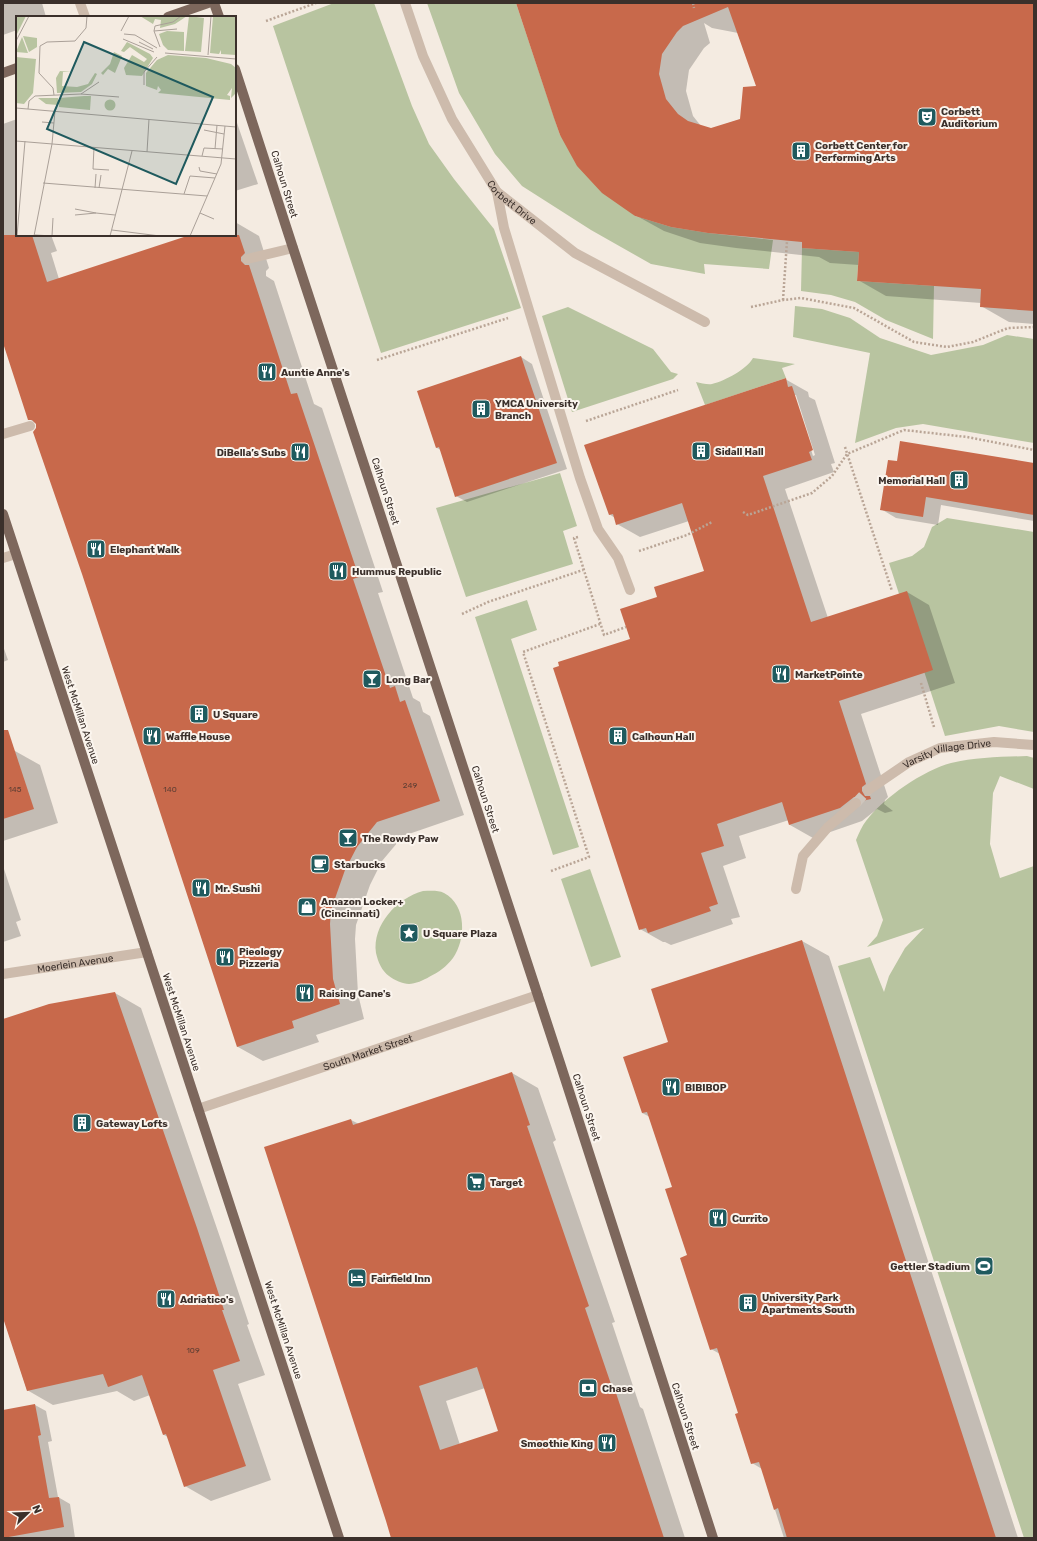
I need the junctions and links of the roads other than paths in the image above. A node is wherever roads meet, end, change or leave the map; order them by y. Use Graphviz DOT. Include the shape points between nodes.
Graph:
graph roads {
  1 [pos="80,3"];
  2 [pos="208,3"];
  3 [pos="214,3"];
  4 [pos="405,3"];
  5 [pos="85,16"];
  6 [pos="171,16"];
  7 [pos="219,16"];
  8 [pos="16,68"];
  9 [pos="236,72"];
  10 [pos="3,73"];
  11 [pos="497,192"];
  12 [pos="292,248"];
  13 [pos="247,259"];
  14 [pos="705,322"];
  15 [pos="30,426"];
  16 [pos="3,434"];
  17 [pos="3,514"];
  18 [pos="16,554"];
  19 [pos="3,558"];
  20 [pos="630,590"];
  21 [pos="1034,745"];
  22 [pos="868,790"];
  23 [pos="856,803"];
  24 [pos="796,889"];
  25 [pos="147,952"];
  26 [pos="3,974"];
  27 [pos="538,995"];
  28 [pos="198,1109"];
  29 [pos="339,1538"];
  30 [pos="713,1538"];
  1 -- 5 [label="street"];
  2 -- 6 [label="main road"];
  3 -- 7 [label="main road"];
  4 -- 11 [label="street, Corbett Drive" via="423,56 452,119"];
  8 -- 10 [label="main road"];
  9 -- 12 [label="main road, Calhoun Street"];
  11 -- 14 [label="street, Corbett Drive" via="575,253"];
  11 -- 20 [label="street" via="504,228 598,529 618,558"];
  12 -- 13 [label="street"];
  12 -- 27 [label="main road, Calhoun Street"];
  15 -- 16 [label="street"];
  17 -- 18 [label="main road, West McMillan Avenue"];
  18 -- 19 [label="street"];
  18 -- 25 [label="main road, West McMillan Avenue"];
  21 -- 22 [label="street, Varsity Village Drive" via="994,742 940,748 909,762"];
  23 -- 24 [label="street" via="828,827 803,856"];
  25 -- 26 [label="street, Moerlein Avenue"];
  25 -- 28 [label="main road, West McMillan Avenue"];
  27 -- 28 [label="street, South Market Street"];
  27 -- 30 [label="main road, Calhoun Street"];
  28 -- 29 [label="main road, West McMillan Avenue"];
}
